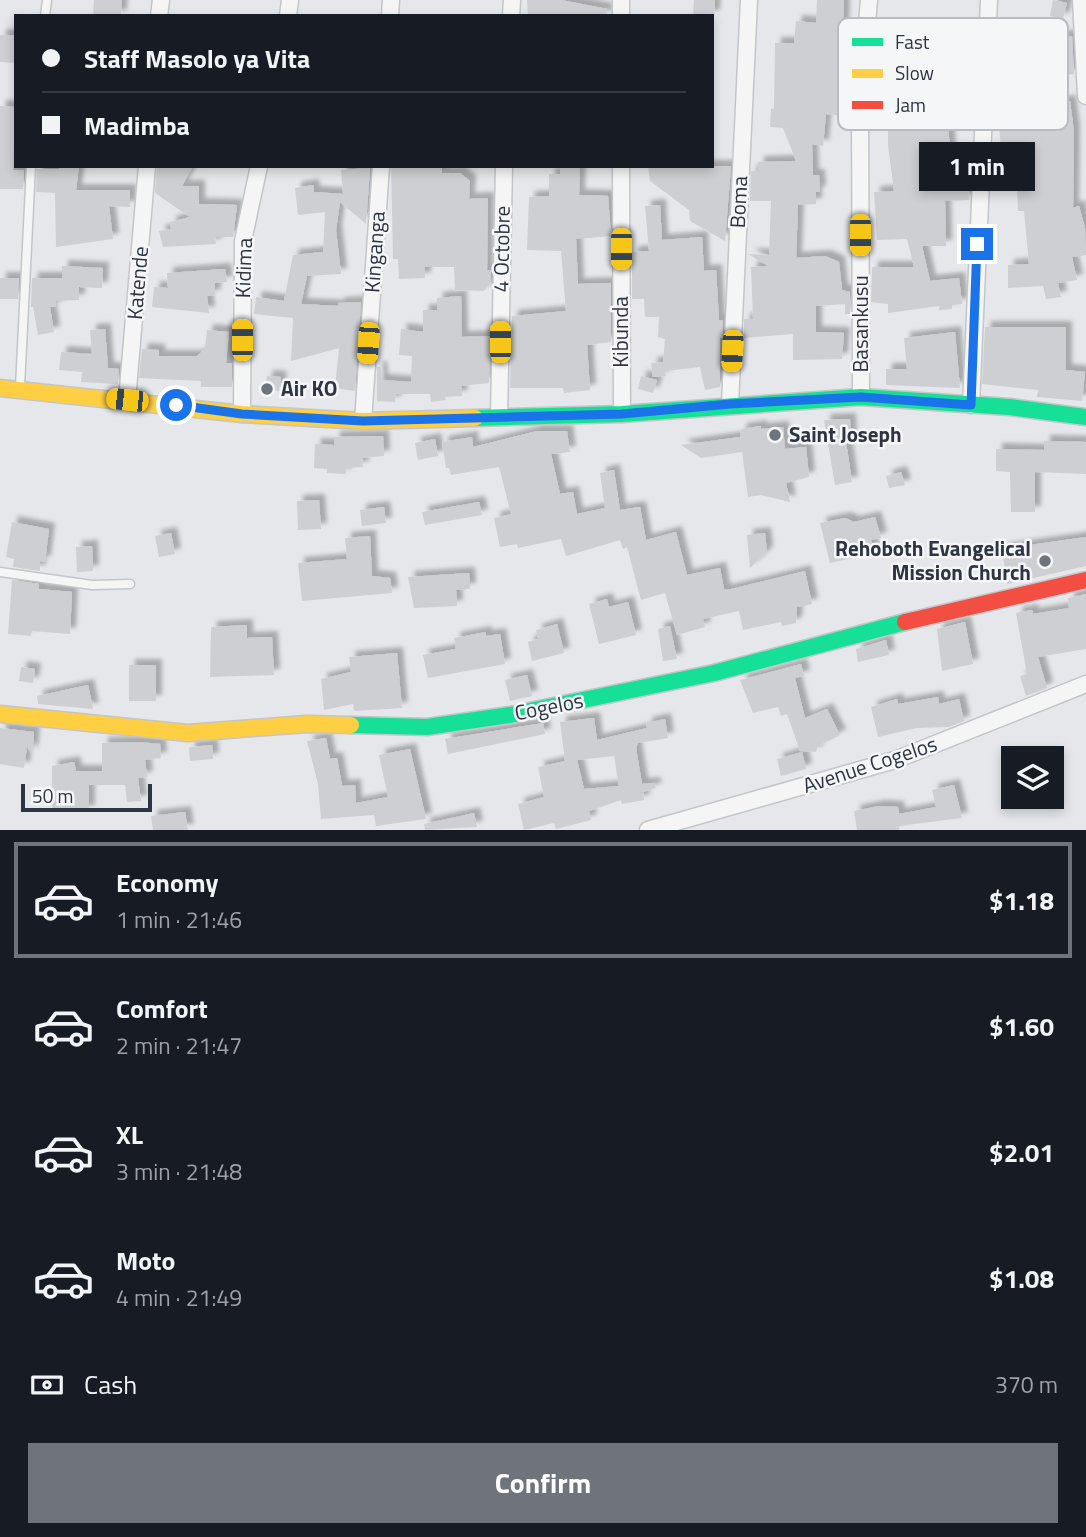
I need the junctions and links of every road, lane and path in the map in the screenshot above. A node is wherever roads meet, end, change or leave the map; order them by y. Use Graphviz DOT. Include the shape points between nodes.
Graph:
graph roads {
  1 [pos="749,0"];
  2 [pos="869,0"];
  3 [pos="989,0"];
  4 [pos="1081,0"];
  5 [pos="867,18"];
  6 [pos="988,18"];
  7 [pos="1086,96"];
  8 [pos="860,130"];
  9 [pos="983,130"];
  10 [pos="32,168"];
  11 [pos="147,168"];
  12 [pos="260,168"];
  13 [pos="381,168"];
  14 [pos="504,168"];
  15 [pos="621,168"];
  16 [pos="0,388"];
  17 [pos="19,389"];
  18 [pos="861,397"];
  19 [pos="127,400"];
  20 [pos="730,404"];
  21 [pos="971,405"];
  22 [pos="242,414"];
  23 [pos="622,414"];
  24 [pos="499,416"];
  25 [pos="1086,417"];
  26 [pos="363,421"];
  27 [pos="0,572"];
  28 [pos="1086,580"];
  29 [pos="131,584"];
  30 [pos="1086,684"];
  31 [pos="0,714"];
  32 [pos="648,830"];
  1 -- 20 [label="street, Boma"];
  2 -- 5 [label="street, Basankusu"];
  3 -- 6 [label="street"];
  4 -- 7 [label="street"];
  8 -- 18 [label="street, Basankusu"];
  9 -- 21 [label="street"];
  10 -- 17 [label="lane"];
  11 -- 19 [label="street, Katende"];
  12 -- 22 [label="street, Kidima" via="243,241"];
  13 -- 26 [label="street, Kinganga"];
  14 -- 24 [label="street, 4 Octobre"];
  15 -- 23 [label="street, Kibunda"];
  16 -- 17 [label="street"];
  17 -- 19 [label="street"];
  18 -- 20 [label="street"];
  18 -- 21 [label="street"];
  19 -- 22 [label="street"];
  20 -- 23 [label="street"];
  21 -- 25 [label="street"];
  22 -- 26 [label="street"];
  23 -- 24 [label="street"];
  24 -- 26 [label="street"];
  27 -- 29 [label="lane" via="92,585"];
  28 -- 31 [label="street, Cogelos" via="881,627 714,673 510,715 427,727 306,724 188,733"];
  30 -- 32 [label="street, Avenue Cogelos" via="895,760"];
}
